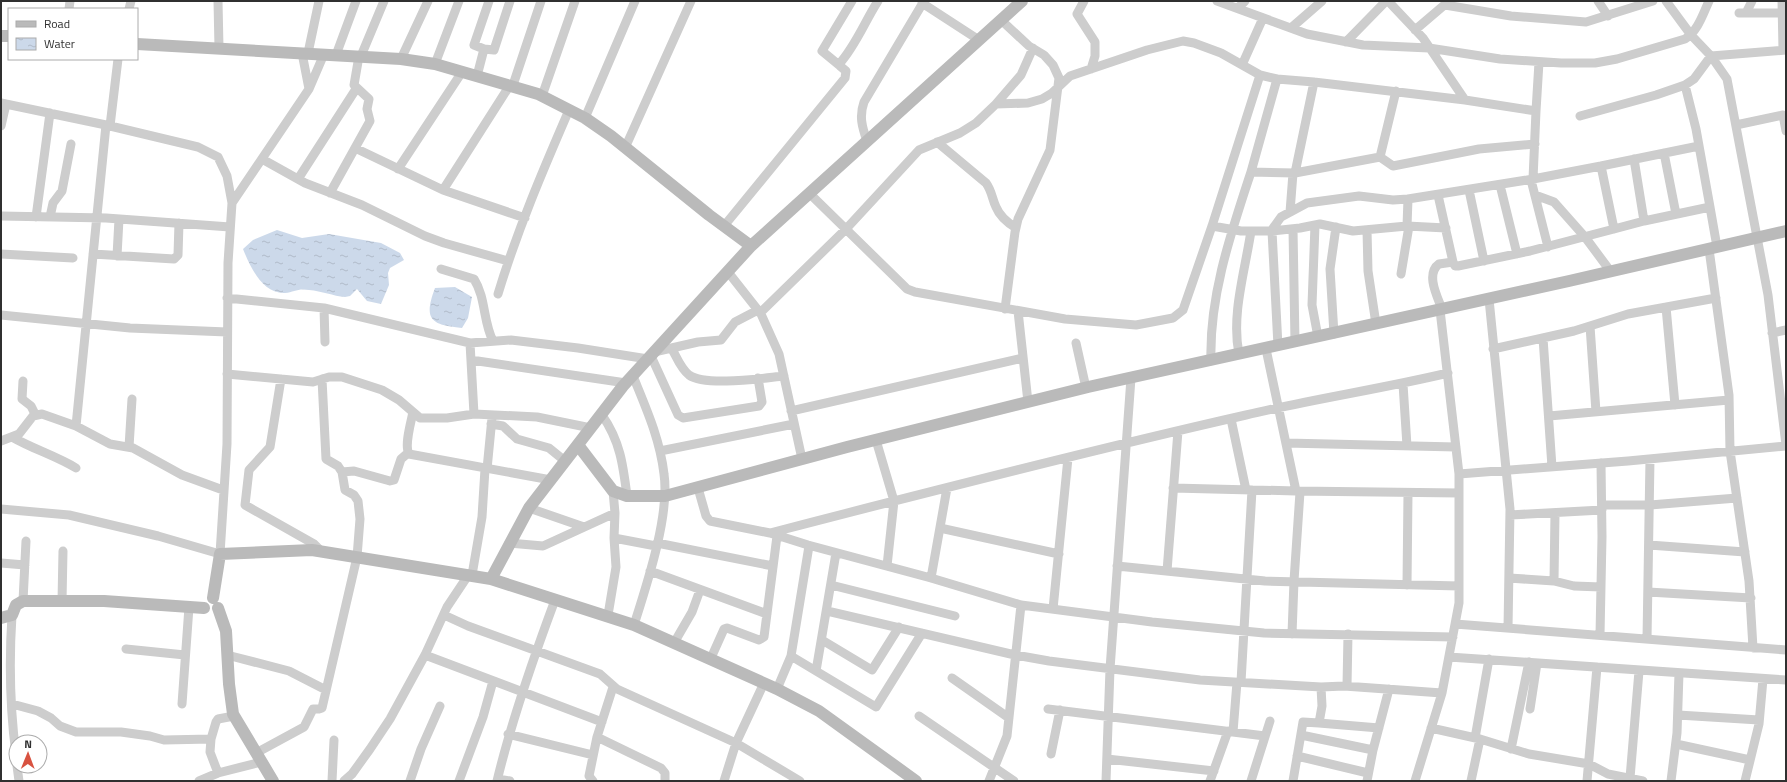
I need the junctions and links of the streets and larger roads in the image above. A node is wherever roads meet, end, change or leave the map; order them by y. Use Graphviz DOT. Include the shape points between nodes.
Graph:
graph roads {
  1 [pos="218,1"];
  2 [pos="319,1"];
  3 [pos="356,1"];
  4 [pos="384,1"];
  5 [pos="428,1"];
  6 [pos="459,1"];
  7 [pos="489,1"];
  8 [pos="510,1"];
  9 [pos="541,1"];
  10 [pos="575,1"];
  11 [pos="635,1"];
  12 [pos="691,1"];
  13 [pos="852,1"];
  14 [pos="878,1"];
  15 [pos="1084,1"];
  16 [pos="1217,1"];
  17 [pos="1245,1"];
  18 [pos="1322,1"];
  19 [pos="1387,1"];
  20 [pos="1598,1"];
  21 [pos="1652,1"];
  22 [pos="1666,1"];
  23 [pos="1709,1"];
  24 [pos="1752,1"];
  25 [pos="1782,1"];
  26 [pos="923,2"];
  27 [pos="1019,2"];
  28 [pos="1447,3"];
  29 [pos="1238,8"];
  30 [pos="1782,13"];
  31 [pos="1608,16"];
  32 [pos="1263,18"];
  33 [pos="1001,20"];
  34 [pos="1291,28"];
  35 [pos="1415,30"];
  36 [pos="1690,35"];
  37 [pos="979,40"];
  38 [pos="1346,42"];
  39 [pos="138,44"];
  40 [pos="219,48"];
  41 [pos="1033,48"];
  42 [pos="1429,48"];
  43 [pos="484,49"];
  44 [pos="1784,50"];
  45 [pos="305,53"];
  46 [pos="330,54"];
  47 [pos="360,56"];
  48 [pos="1711,56"];
  49 [pos="401,59"];
  50 [pos="118,60"];
  51 [pos="1539,62"];
  52 [pos="436,64"];
  53 [pos="839,65"];
  54 [pos="1242,65"];
  55 [pos="1091,69"];
  56 [pos="462,72"];
  57 [pos="1260,75"];
  58 [pos="478,76"];
  59 [pos="1277,79"];
  60 [pos="1314,82"];
  61 [pos="511,85"];
  62 [pos="1685,85"];
  63 [pos="1058,86"];
  64 [pos="309,89"];
  65 [pos="356,89"];
  66 [pos="1396,91"];
  67 [pos="542,96"];
  68 [pos="1465,100"];
  69 [pos="4,103"];
  70 [pos="996,104"];
  71 [pos="569,110"];
  72 [pos="1536,111"];
  73 [pos="50,113"];
  74 [pos="1580,116"];
  75 [pos="1785,117"];
  76 [pos="585,118"];
  77 [pos="108,125"];
  78 [pos="1736,125"];
  79 [pos="1,126"];
  80 [pos="1786,131"];
  81 [pos="867,141"];
  82 [pos="937,142"];
  83 [pos="71,144"];
  84 [pos="1535,144"];
  85 [pos="1699,146"];
  86 [pos="356,148"];
  87 [pos="625,148"];
  88 [pos="1664,153"];
  89 [pos="1380,157"];
  90 [pos="262,159"];
  91 [pos="1634,159"];
  92 [pos="1601,166"];
  93 [pos="398,169"];
  94 [pos="1251,172"];
  95 [pos="1294,173"];
  96 [pos="298,179"];
  97 [pos="1532,179"];
  98 [pos="1500,185"];
  99 [pos="443,190"];
  100 [pos="1469,190"];
  101 [pos="330,193"];
  102 [pos="809,193"];
  103 [pos="1438,195"];
  104 [pos="1535,195"];
  105 [pos="1408,199"];
  106 [pos="232,203"];
  107 [pos="1710,207"];
  108 [pos="1290,212"];
  109 [pos="1676,214"];
  110 [pos="1,216"];
  111 [pos="36,217"];
  112 [pos="50,217"];
  113 [pos="96,218"];
  114 [pos="525,218"];
  115 [pos="119,219"];
  116 [pos="1644,220"];
  117 [pos="179,223"];
  118 [pos="1315,225"];
  119 [pos="724,226"];
  120 [pos="1212,226"];
  121 [pos="1408,226"];
  122 [pos="230,227"];
  123 [pos="1336,227"];
  124 [pos="1016,228"];
  125 [pos="1446,228"];
  126 [pos="846,229"];
  127 [pos="1293,229"];
  128 [pos="1232,230"];
  129 [pos="1367,230"];
  130 [pos="1614,230"];
  131 [pos="1251,231"];
  132 [pos="1272,231"];
  133 [pos="1786,231"];
  134 [pos="1585,237"];
  135 [pos="1757,238"];
  136 [pos="751,246"];
  137 [pos="1548,247"];
  138 [pos="1713,248"];
  139 [pos="1,254"];
  140 [pos="93,254"];
  141 [pos="1517,254"];
  142 [pos="116,256"];
  143 [pos="73,258"];
  144 [pos="508,261"];
  145 [pos="1484,261"];
  146 [pos="1453,262"];
  147 [pos="441,269"];
  148 [pos="728,272"];
  149 [pos="1611,272"];
  150 [pos="1401,274"];
  151 [pos="498,294"];
  152 [pos="227,298"];
  153 [pos="1716,298"];
  154 [pos="1489,299"];
  155 [pos="1666,307"];
  156 [pos="324,308"];
  157 [pos="1005,309"];
  158 [pos="1441,310"];
  159 [pos="759,311"];
  160 [pos="1018,311"];
  161 [pos="1,315"];
  162 [pos="85,324"];
  163 [pos="1376,324"];
  164 [pos="1590,326"];
  165 [pos="1786,330"];
  166 [pos="227,332"];
  167 [pos="1772,333"];
  168 [pos="1334,334"];
  169 [pos="1318,337"];
  170 [pos="1543,338"];
  171 [pos="493,341"];
  172 [pos="325,342"];
  173 [pos="1295,342"];
  174 [pos="470,343"];
  175 [pos="1076,343"];
  176 [pos="1278,346"];
  177 [pos="1266,348"];
  178 [pos="672,349"];
  179 [pos="1493,349"];
  180 [pos="1239,354"];
  181 [pos="651,356"];
  182 [pos="1023,358"];
  183 [pos="471,360"];
  184 [pos="1211,360"];
  185 [pos="1448,373"];
  186 [pos="227,374"];
  187 [pos="784,376"];
  188 [pos="758,378"];
  189 [pos="1131,378"];
  190 [pos="282,379"];
  191 [pos="322,379"];
  192 [pos="630,379"];
  193 [pos="23,381"];
  194 [pos="1403,384"];
  195 [pos="1086,388"];
  196 [pos="132,399"];
  197 [pos="1729,400"];
  198 [pos="1028,402"];
  199 [pos="1675,405"];
  200 [pos="1278,408"];
  201 [pos="791,410"];
  202 [pos="413,412"];
  203 [pos="1596,412"];
  204 [pos="35,414"];
  205 [pos="474,414"];
  206 [pos="492,415"];
  207 [pos="602,415"];
  208 [pos="1548,416"];
  209 [pos="1231,418"];
  210 [pos="491,424"];
  211 [pos="794,424"];
  212 [pos="76,426"];
  213 [pos="591,428"];
  214 [pos="1178,431"];
  215 [pos="12,437"];
  216 [pos="876,440"];
  217 [pos="1,441"];
  218 [pos="1286,443"];
  219 [pos="1127,444"];
  220 [pos="578,445"];
  221 [pos="1407,446"];
  222 [pos="1786,446"];
  223 [pos="129,447"];
  224 [pos="1456,447"];
  225 [pos="660,451"];
  226 [pos="1730,451"];
  227 [pos="408,452"];
  228 [pos="1068,458"];
  229 [pos="802,459"];
  230 [pos="1650,459"];
  231 [pos="566,461"];
  232 [pos="1601,463"];
  233 [pos="1552,467"];
  234 [pos="76,468"];
  235 [pos="486,469"];
  236 [pos="1506,470"];
  237 [pos="342,472"];
  238 [pos="1459,474"];
  239 [pos="551,480"];
  240 [pos="698,488"];
  241 [pos="946,488"];
  242 [pos="1173,488"];
  243 [pos="224,490"];
  244 [pos="1249,490"];
  245 [pos="612,491"];
  246 [pos="1298,492"];
  247 [pos="1408,493"];
  248 [pos="1459,493"];
  249 [pos="627,496"];
  250 [pos="665,496"];
  251 [pos="1738,498"];
  252 [pos="894,501"];
  253 [pos="1650,505"];
  254 [pos="1602,507"];
  255 [pos="529,508"];
  256 [pos="1,509"];
  257 [pos="615,513"];
  258 [pos="1555,513"];
  259 [pos="1510,516"];
  260 [pos="584,527"];
  261 [pos="940,528"];
  262 [pos="774,534"];
  263 [pos="614,538"];
  264 [pos="26,542"];
  265 [pos="509,543"];
  266 [pos="656,544"];
  267 [pos="1649,545"];
  268 [pos="809,546"];
  269 [pos="63,551"];
  270 [pos="322,552"];
  271 [pos="1745,552"];
  272 [pos="836,553"];
  273 [pos="220,554"];
  274 [pos="1059,554"];
  275 [pos="357,557"];
  276 [pos="1,563"];
  277 [pos="25,565"];
  278 [pos="773,566"];
  279 [pos="887,566"];
  280 [pos="1117,566"];
  281 [pos="650,571"];
  282 [pos="1167,571"];
  283 [pos="470,574"];
  284 [pos="931,578"];
  285 [pos="1509,578"];
  286 [pos="491,579"];
  287 [pos="1247,579"];
  288 [pos="1294,581"];
  289 [pos="1554,581"];
  290 [pos="831,585"];
  291 [pos="1407,585"];
  292 [pos="1459,586"];
  293 [pos="1601,587"];
  294 [pos="700,590"];
  295 [pos="1648,592"];
  296 [pos="1751,598"];
  297 [pos="555,600"];
  298 [pos="23,601"];
  299 [pos="62,601"];
  300 [pos="215,603"];
  301 [pos="1021,605"];
  302 [pos="189,607"];
  303 [pos="1053,609"];
  304 [pos="827,611"];
  305 [pos="767,614"];
  306 [pos="444,616"];
  307 [pos="608,616"];
  308 [pos="955,616"];
  309 [pos="7,617"];
  310 [pos="1114,617"];
  311 [pos="1455,624"];
  312 [pos="634,625"];
  313 [pos="899,627"];
  314 [pos="1508,628"];
  315 [pos="1243,631"];
  316 [pos="922,633"];
  317 [pos="1292,634"];
  318 [pos="1348,634"];
  319 [pos="1600,635"];
  320 [pos="1453,636"];
  321 [pos="1647,639"];
  322 [pos="1,640"];
  323 [pos="822,640"];
  324 [pos="674,643"];
  325 [pos="10,645"];
  326 [pos="1753,648"];
  327 [pos="126,649"];
  328 [pos="1786,650"];
  329 [pos="536,651"];
  330 [pos="186,655"];
  331 [pos="227,655"];
  332 [pos="425,655"];
  333 [pos="1015,655"];
  334 [pos="791,656"];
  335 [pos="1449,657"];
  336 [pos="711,658"];
  337 [pos="1489,659"];
  338 [pos="1533,662"];
  339 [pos="1597,667"];
  340 [pos="1110,669"];
  341 [pos="816,671"];
  342 [pos="1639,671"];
  343 [pos="1679,673"];
  344 [pos="952,678"];
  345 [pos="1763,679"];
  346 [pos="1786,680"];
  347 [pos="493,681"];
  348 [pos="1239,682"];
  349 [pos="764,683"];
  350 [pos="1347,686"];
  351 [pos="613,687"];
  352 [pos="1321,687"];
  353 [pos="777,689"];
  354 [pos="1389,689"];
  355 [pos="326,690"];
  356 [pos="523,693"];
  357 [pos="1442,693"];
  358 [pos="12,704"];
  359 [pos="182,704"];
  360 [pos="440,706"];
  361 [pos="1048,709"];
  362 [pos="1530,709"];
  363 [pos="1060,710"];
  364 [pos="1678,715"];
  365 [pos="234,716"];
  366 [pos="919,716"];
  367 [pos="1108,717"];
  368 [pos="1009,718"];
  369 [pos="1759,720"];
  370 [pos="1270,721"];
  371 [pos="602,722"];
  372 [pos="1319,723"];
  373 [pos="1379,728"];
  374 [pos="1432,728"];
  375 [pos="1231,731"];
  376 [pos="14,734"];
  377 [pos="508,734"];
  378 [pos="1301,735"];
  379 [pos="1266,736"];
  380 [pos="597,738"];
  381 [pos="1478,738"];
  382 [pos="211,740"];
  383 [pos="334,740"];
  384 [pos="736,743"];
  385 [pos="1676,744"];
  386 [pos="1511,749"];
  387 [pos="1373,750"];
  388 [pos="1051,754"];
  389 [pos="593,755"];
  390 [pos="1297,756"];
  391 [pos="259,758"];
  392 [pos="1107,759"];
  393 [pos="1750,760"];
  394 [pos="1589,764"];
  395 [pos="994,768"];
  396 [pos="1214,771"];
  397 [pos="218,773"];
  398 [pos="1368,777"];
  399 [pos="1630,778"];
  400 [pos="497,780"];
  401 [pos="199,781"];
  402 [pos="273,781"];
  403 [pos="332,781"];
  404 [pos="344,781"];
  405 [pos="410,781"];
  406 [pos="459,781"];
  407 [pos="510,781"];
  408 [pos="593,781"];
  409 [pos="664,781"];
  410 [pos="724,781"];
  411 [pos="800,781"];
  412 [pos="916,781"];
  413 [pos="989,781"];
  414 [pos="1014,781"];
  415 [pos="1106,781"];
  416 [pos="1210,781"];
  417 [pos="1251,781"];
  418 [pos="1293,781"];
  419 [pos="1415,781"];
  420 [pos="1471,781"];
  421 [pos="1587,781"];
  422 [pos="1643,781"];
  423 [pos="1671,781"];
  424 [pos="1745,781"];
  1 -- 40 [label="street"];
  2 -- 45 [label="street"];
  3 -- 46 [label="street"];
  4 -- 47 [label="street"];
  5 -- 49 [label="street"];
  6 -- 52 [label="street"];
  7 -- 43 [label="street" via="474,45"];
  8 -- 43 [label="street" via="494,50"];
  9 -- 61 [label="street"];
  10 -- 67 [label="street"];
  11 -- 76 [label="street"];
  12 -- 87 [label="street"];
  13 -- 53 [label="street" via="822,51"];
  14 -- 53 [label="street" via="851,50"];
  15 -- 55 [label="street" via="1077,14 1095,42"];
  16 -- 29 [label="street"];
  17 -- 29 [label="street"];
  18 -- 34 [label="street"];
  19 -- 35 [label="street"];
  19 -- 38 [label="street"];
  20 -- 31 [label="street"];
  21 -- 31 [label="street"];
  22 -- 36 [label="street"];
  23 -- 36 [label="street"];
  24 -- 30 [label="street" via="1743,13"];
  25 -- 30 [label="street"];
  26 -- 37 [label="street"];
  26 -- 81 [label="street" via="864,102 861,115"];
  27 -- 33 [label="street"];
  28 -- 31 [label="street" via="1511,16 1586,22"];
  28 -- 35 [label="street"];
  29 -- 32 [label="street"];
  30 -- 44 [label="street"];
  32 -- 34 [label="street"];
  32 -- 54 [label="street"];
  33 -- 37 [label="street"];
  33 -- 41 [label="street"];
  34 -- 38 [label="street" via="1306,34"];
  35 -- 42 [label="street"];
  36 -- 48 [label="street"];
  36 -- 51 [label="street" via="1685,39 1606,61"];
  37 -- 81 [label="street"];
  38 -- 42 [label="street"];
  39 -- 40 [label="street"];
  40 -- 45 [label="street"];
  41 -- 63 [label="street" via="1053,65 1059,78"];
  41 -- 70 [label="street" via="1021,75"];
  42 -- 51 [label="street"];
  42 -- 68 [label="street"];
  43 -- 58 [label="street"];
  44 -- 48 [label="street"];
  45 -- 46 [label="street"];
  45 -- 64 [label="street"];
  46 -- 47 [label="street"];
  46 -- 64 [label="street"];
  47 -- 49 [label="street"];
  47 -- 65 [label="street" via="354,84"];
  48 -- 62 [label="street" via="1694,79"];
  48 -- 78 [label="street" via="1727,79"];
  49 -- 52 [label="street"];
  50 -- 77 [label="street"];
  51 -- 72 [label="street"];
  52 -- 56 [label="street"];
  53 -- 119 [label="street" via="846,71 845,78"];
  54 -- 55 [label="street" via="1194,42 1183,41"];
  54 -- 57 [label="street"];
  55 -- 63 [label="street" via="1070,76"];
  56 -- 58 [label="street"];
  56 -- 93 [label="street"];
  57 -- 59 [label="street"];
  57 -- 120 [label="street"];
  58 -- 61 [label="street"];
  59 -- 60 [label="street"];
  59 -- 94 [label="street"];
  60 -- 66 [label="street"];
  60 -- 95 [label="street"];
  61 -- 67 [label="street"];
  61 -- 99 [label="street"];
  62 -- 74 [label="street"];
  62 -- 85 [label="street"];
  63 -- 70 [label="street" via="1042,99 1028,103"];
  63 -- 124 [label="street" via="1050,150"];
  64 -- 90 [label="street"];
  65 -- 86 [label="street" via="369,99 367,109 370,120"];
  65 -- 96 [label="street"];
  66 -- 68 [label="street"];
  66 -- 89 [label="street"];
  67 -- 71 [label="street"];
  68 -- 72 [label="street"];
  69 -- 73 [label="street"];
  69 -- 79 [label="street"];
  70 -- 82 [label="street" via="976,123"];
  71 -- 76 [label="street"];
  71 -- 114 [label="street"];
  72 -- 84 [label="street"];
  73 -- 77 [label="street"];
  73 -- 111 [label="street"];
  75 -- 78 [label="street" via="1783,115"];
  75 -- 80 [label="street"];
  76 -- 87 [label="street"];
  77 -- 106 [label="street" via="198,147 218,157 228,176"];
  77 -- 113 [label="street"];
  78 -- 135 [label="street"];
  81 -- 102 [label="street"];
  82 -- 124 [label="street" via="986,184 1000,215"];
  82 -- 126 [label="street" via="919,150"];
  83 -- 112 [label="street" via="62,191 53,203"];
  84 -- 89 [label="street" via="1479,149 1393,166"];
  84 -- 97 [label="street"];
  85 -- 88 [label="street"];
  85 -- 107 [label="street"];
  86 -- 93 [label="street"];
  86 -- 101 [label="street"];
  87 -- 119 [label="street"];
  88 -- 91 [label="street"];
  88 -- 109 [label="street"];
  89 -- 95 [label="street"];
  90 -- 96 [label="street"];
  90 -- 106 [label="street"];
  91 -- 92 [label="street"];
  91 -- 116 [label="street"];
  92 -- 97 [label="street"];
  92 -- 130 [label="street"];
  93 -- 99 [label="street"];
  94 -- 95 [label="street"];
  94 -- 128 [label="street"];
  95 -- 108 [label="street"];
  96 -- 101 [label="street"];
  97 -- 98 [label="street"];
  97 -- 104 [label="street"];
  98 -- 100 [label="street"];
  98 -- 141 [label="street"];
  99 -- 114 [label="street"];
  100 -- 103 [label="street"];
  100 -- 145 [label="street"];
  101 -- 144 [label="street" via="362,205 425,236"];
  102 -- 126 [label="street"];
  102 -- 136 [label="street"];
  103 -- 105 [label="street"];
  103 -- 125 [label="street"];
  104 -- 134 [label="street" via="1554,202"];
  104 -- 137 [label="street"];
  105 -- 108 [label="street" via="1359,196 1307,203"];
  105 -- 121 [label="street"];
  106 -- 122 [label="street"];
  107 -- 109 [label="street"];
  107 -- 138 [label="street"];
  108 -- 132 [label="street" via="1279,218"];
  109 -- 116 [label="street"];
  110 -- 111 [label="street"];
  111 -- 112 [label="street"];
  112 -- 113 [label="street"];
  113 -- 115 [label="street"];
  113 -- 140 [label="street"];
  114 -- 144 [label="street"];
  115 -- 117 [label="street"];
  115 -- 142 [label="street"];
  116 -- 130 [label="street"];
  117 -- 122 [label="street"];
  117 -- 142 [label="street" via="178,255 174,259"];
  118 -- 123 [label="street"];
  118 -- 127 [label="street"];
  118 -- 169 [label="street" via="1312,305"];
  119 -- 136 [label="street"];
  120 -- 128 [label="street"];
  120 -- 160 [label="street" via="1183,310 1173,318 1136,325 1065,319"];
  121 -- 125 [label="street"];
  121 -- 129 [label="street"];
  121 -- 150 [label="street"];
  122 -- 152 [label="street"];
  123 -- 129 [label="street" via="1353,231"];
  123 -- 168 [label="street" via="1330,269"];
  124 -- 157 [label="street"];
  125 -- 146 [label="street"];
  126 -- 157 [label="street" via="907,289"];
  126 -- 159 [label="street"];
  127 -- 132 [label="street"];
  127 -- 173 [label="street"];
  128 -- 131 [label="street"];
  128 -- 184 [label="street" via="1215,301 1211,329"];
  129 -- 163 [label="street" via="1368,271"];
  130 -- 134 [label="street"];
  131 -- 132 [label="street"];
  131 -- 180 [label="street" via="1236,321"];
  132 -- 176 [label="street"];
  133 -- 135 [label="street"];
  134 -- 137 [label="street"];
  134 -- 149 [label="street"];
  135 -- 138 [label="street"];
  135 -- 167 [label="street"];
  136 -- 148 [label="street"];
  137 -- 141 [label="street"];
  138 -- 149 [label="street"];
  138 -- 153 [label="street"];
  139 -- 143 [label="street"];
  140 -- 142 [label="street"];
  140 -- 162 [label="street"];
  141 -- 145 [label="street"];
  144 -- 151 [label="street"];
  145 -- 146 [label="street" via="1458,266"];
  146 -- 158 [label="street" via="1439,264 1434,270 1434,287"];
  147 -- 171 [label="street" via="474,279 485,308 488,330"];
  148 -- 159 [label="street"];
  148 -- 181 [label="street"];
  149 -- 154 [label="street"];
  152 -- 156 [label="street"];
  152 -- 166 [label="street"];
  153 -- 155 [label="street"];
  153 -- 197 [label="street"];
  154 -- 158 [label="street"];
  154 -- 179 [label="street"];
  155 -- 164 [label="street" via="1628,314"];
  155 -- 199 [label="street"];
  156 -- 172 [label="street"];
  156 -- 174 [label="street"];
  157 -- 160 [label="street"];
  158 -- 163 [label="street"];
  158 -- 185 [label="street"];
  159 -- 178 [label="street" via="735,322 721,340 698,342"];
  159 -- 187 [label="street" via="779,354"];
  160 -- 182 [label="street"];
  161 -- 162 [label="street"];
  162 -- 166 [label="street"];
  162 -- 212 [label="street"];
  163 -- 168 [label="street"];
  164 -- 170 [label="street"];
  164 -- 203 [label="street"];
  165 -- 167 [label="street"];
  166 -- 186 [label="street"];
  167 -- 222 [label="street"];
  168 -- 169 [label="street"];
  169 -- 173 [label="street"];
  170 -- 179 [label="street"];
  170 -- 208 [label="street"];
  171 -- 174 [label="street"];
  171 -- 181 [label="street" via="511,340"];
  173 -- 176 [label="street"];
  174 -- 183 [label="street"];
  175 -- 195 [label="street"];
  176 -- 177 [label="street"];
  177 -- 180 [label="street"];
  177 -- 200 [label="street"];
  178 -- 181 [label="street"];
  178 -- 188 [label="street" via="683,369 695,378 727,381"];
  179 -- 236 [label="street"];
  180 -- 184 [label="street"];
  181 -- 188 [label="street" via="678,415 683,418 759,406 762,402"];
  181 -- 192 [label="street"];
  182 -- 198 [label="street"];
  182 -- 201 [label="street"];
  183 -- 192 [label="street"];
  183 -- 205 [label="street"];
  184 -- 189 [label="street"];
  185 -- 194 [label="street"];
  185 -- 224 [label="street"];
  186 -- 190 [label="street"];
  186 -- 243 [label="street"];
  187 -- 188 [label="street"];
  187 -- 201 [label="street"];
  189 -- 195 [label="street"];
  189 -- 219 [label="street"];
  190 -- 191 [label="street" via="313,382"];
  190 -- 270 [label="street" via="270,447 249,470 245,505 314,544"];
  191 -- 202 [label="street" via="342,377 368,384 399,400"];
  191 -- 237 [label="street" via="326,459 338,466"];
  192 -- 207 [label="street"];
  192 -- 225 [label="street" via="652,423"];
  193 -- 204 [label="street" via="22,399 31,406"];
  194 -- 200 [label="street"];
  194 -- 221 [label="street"];
  195 -- 198 [label="street"];
  196 -- 223 [label="street"];
  197 -- 199 [label="street"];
  197 -- 226 [label="street"];
  198 -- 216 [label="street"];
  199 -- 203 [label="street"];
  200 -- 209 [label="street"];
  200 -- 218 [label="street"];
  201 -- 211 [label="street"];
  202 -- 205 [label="street" via="423,419"];
  202 -- 227 [label="street"];
  203 -- 208 [label="street"];
  204 -- 212 [label="street"];
  204 -- 215 [label="street" via="19,434"];
  205 -- 206 [label="street"];
  206 -- 210 [label="street"];
  206 -- 213 [label="street" via="537,417"];
  207 -- 213 [label="street"];
  207 -- 249 [label="street" via="617,441"];
  208 -- 233 [label="street"];
  209 -- 214 [label="street"];
  209 -- 244 [label="street"];
  210 -- 231 [label="street" via="503,426 517,439 549,448"];
  210 -- 235 [label="street"];
  211 -- 225 [label="street"];
  211 -- 229 [label="street"];
  212 -- 223 [label="street" via="110,444"];
  213 -- 220 [label="street"];
  214 -- 219 [label="street"];
  214 -- 242 [label="street"];
  215 -- 217 [label="street"];
  215 -- 234 [label="street"];
  216 -- 229 [label="street"];
  216 -- 252 [label="street"];
  218 -- 221 [label="street"];
  218 -- 246 [label="street"];
  219 -- 228 [label="street"];
  219 -- 280 [label="street"];
  220 -- 231 [label="street"];
  220 -- 245 [label="street"];
  221 -- 224 [label="street"];
  222 -- 226 [label="street"];
  223 -- 243 [label="street" via="182,474"];
  224 -- 238 [label="street"];
  225 -- 250 [label="street" via="665,475"];
  226 -- 230 [label="street"];
  226 -- 251 [label="street"];
  227 -- 235 [label="street" via="421,457"];
  227 -- 237 [label="street" via="402,459 394,480 354,471"];
  228 -- 241 [label="street"];
  228 -- 274 [label="street"];
  229 -- 240 [label="street"];
  230 -- 232 [label="street"];
  230 -- 253 [label="street"];
  231 -- 239 [label="street"];
  232 -- 233 [label="street"];
  232 -- 254 [label="street"];
  233 -- 236 [label="street"];
  235 -- 239 [label="street"];
  235 -- 283 [label="street" via="482,517"];
  236 -- 238 [label="street"];
  236 -- 259 [label="street"];
  237 -- 275 [label="street" via="345,490 358,501 360,520"];
  238 -- 248 [label="street"];
  239 -- 255 [label="street"];
  240 -- 250 [label="street"];
  240 -- 262 [label="street" via="708,520"];
  241 -- 252 [label="street"];
  241 -- 261 [label="street"];
  242 -- 244 [label="street"];
  242 -- 282 [label="street"];
  243 -- 273 [label="street"];
  244 -- 246 [label="street"];
  244 -- 287 [label="street"];
  245 -- 249 [label="street"];
  245 -- 257 [label="street"];
  246 -- 247 [label="street"];
  246 -- 288 [label="street"];
  247 -- 248 [label="street"];
  247 -- 291 [label="street"];
  248 -- 292 [label="street"];
  249 -- 250 [label="street"];
  250 -- 266 [label="street"];
  251 -- 253 [label="street"];
  251 -- 271 [label="street"];
  252 -- 262 [label="street"];
  252 -- 279 [label="street"];
  253 -- 254 [label="street"];
  253 -- 267 [label="street"];
  254 -- 258 [label="street"];
  254 -- 293 [label="street"];
  255 -- 260 [label="street"];
  255 -- 265 [label="street"];
  256 -- 273 [label="street" via="69,515"];
  257 -- 260 [label="street"];
  257 -- 263 [label="street"];
  258 -- 259 [label="street"];
  258 -- 289 [label="street"];
  259 -- 285 [label="street"];
  260 -- 265 [label="street" via="543,546"];
  261 -- 274 [label="street"];
  261 -- 284 [label="street"];
  262 -- 268 [label="street"];
  262 -- 278 [label="street"];
  263 -- 266 [label="street"];
  263 -- 307 [label="street" via="616,567"];
  264 -- 277 [label="street"];
  265 -- 286 [label="street"];
  266 -- 278 [label="street"];
  266 -- 281 [label="street"];
  267 -- 271 [label="street"];
  267 -- 295 [label="street"];
  268 -- 272 [label="street"];
  268 -- 334 [label="street"];
  269 -- 299 [label="street"];
  270 -- 273 [label="street" via="312,550"];
  270 -- 275 [label="street"];
  271 -- 296 [label="street"];
  272 -- 279 [label="street"];
  272 -- 290 [label="street"];
  273 -- 300 [label="street"];
  274 -- 303 [label="street"];
  275 -- 283 [label="street"];
  275 -- 355 [label="street"];
  276 -- 277 [label="street"];
  277 -- 298 [label="street"];
  278 -- 305 [label="street"];
  279 -- 284 [label="street"];
  280 -- 282 [label="street"];
  280 -- 310 [label="street"];
  281 -- 294 [label="street"];
  281 -- 312 [label="street"];
  282 -- 287 [label="street"];
  283 -- 286 [label="street"];
  283 -- 306 [label="street"];
  284 -- 301 [label="street"];
  285 -- 289 [label="street"];
  285 -- 314 [label="street"];
  286 -- 297 [label="street"];
  287 -- 288 [label="street"];
  287 -- 315 [label="street"];
  288 -- 291 [label="street"];
  288 -- 317 [label="street"];
  289 -- 293 [label="street" via="1574,586"];
  290 -- 304 [label="street"];
  290 -- 308 [label="street"];
  291 -- 292 [label="street"];
  292 -- 311 [label="street"];
  293 -- 319 [label="street"];
  294 -- 305 [label="street"];
  294 -- 324 [label="street" via="692,612"];
  295 -- 296 [label="street"];
  295 -- 321 [label="street"];
  296 -- 326 [label="street"];
  297 -- 307 [label="street"];
  297 -- 329 [label="street"];
  298 -- 299 [label="street"];
  298 -- 309 [label="street" via="16,605"];
  299 -- 302 [label="street"];
  300 -- 302 [label="street" via="211,612 204,608"];
  300 -- 331 [label="street" via="226,631"];
  301 -- 303 [label="street"];
  301 -- 333 [label="street"];
  302 -- 330 [label="street"];
  303 -- 310 [label="street"];
  304 -- 313 [label="street"];
  304 -- 323 [label="street"];
  305 -- 336 [label="street" via="762,640 724,628"];
  306 -- 329 [label="street"];
  306 -- 332 [label="street"];
  307 -- 312 [label="street"];
  309 -- 325 [label="street"];
  310 -- 315 [label="street"];
  310 -- 340 [label="street"];
  311 -- 314 [label="street"];
  311 -- 320 [label="street"];
  312 -- 324 [label="street"];
  313 -- 316 [label="street"];
  313 -- 323 [label="street" via="872,670"];
  314 -- 319 [label="street"];
  315 -- 317 [label="street"];
  315 -- 348 [label="street"];
  316 -- 333 [label="street"];
  316 -- 341 [label="street" via="876,707"];
  317 -- 318 [label="street"];
  318 -- 320 [label="street"];
  318 -- 350 [label="street"];
  319 -- 321 [label="street"];
  320 -- 335 [label="street"];
  321 -- 326 [label="street"];
  322 -- 325 [label="street"];
  323 -- 341 [label="street"];
  324 -- 336 [label="street"];
  325 -- 358 [label="street"];
  326 -- 328 [label="street"];
  327 -- 330 [label="street"];
  329 -- 351 [label="street" via="600,674"];
  329 -- 356 [label="street"];
  330 -- 359 [label="street"];
  331 -- 355 [label="street" via="289,671"];
  331 -- 365 [label="street"];
  332 -- 347 [label="street"];
  332 -- 404 [label="street" via="386,725 352,774"];
  333 -- 340 [label="street"];
  333 -- 368 [label="street"];
  334 -- 341 [label="street"];
  334 -- 353 [label="street"];
  335 -- 337 [label="street"];
  335 -- 357 [label="street"];
  336 -- 349 [label="street"];
  337 -- 338 [label="street"];
  337 -- 381 [label="street"];
  338 -- 339 [label="street"];
  338 -- 362 [label="street"];
  338 -- 386 [label="street"];
  339 -- 342 [label="street"];
  339 -- 394 [label="street"];
  340 -- 348 [label="street"];
  340 -- 367 [label="street"];
  342 -- 343 [label="street"];
  342 -- 399 [label="street"];
  343 -- 345 [label="street"];
  343 -- 364 [label="street"];
  344 -- 368 [label="street"];
  345 -- 346 [label="street"];
  345 -- 369 [label="street"];
  347 -- 356 [label="street"];
  347 -- 406 [label="street" via="483,717"];
  348 -- 352 [label="street"];
  348 -- 375 [label="street"];
  349 -- 353 [label="street"];
  349 -- 384 [label="street"];
  350 -- 352 [label="street"];
  350 -- 354 [label="street"];
  351 -- 371 [label="street"];
  351 -- 384 [label="street"];
  352 -- 372 [label="street" via="1322,706"];
  353 -- 412 [label="street" via="818,712"];
  354 -- 357 [label="street"];
  354 -- 373 [label="street"];
  355 -- 391 [label="street" via="322,708 313,709 304,727"];
  356 -- 371 [label="street"];
  356 -- 377 [label="street"];
  357 -- 374 [label="street"];
  358 -- 376 [label="street"];
  358 -- 382 [label="street" via="38,710 63,728 76,732 122,732 164,740"];
  360 -- 405 [label="street"];
  361 -- 363 [label="street"];
  363 -- 367 [label="street"];
  363 -- 388 [label="street"];
  364 -- 369 [label="street"];
  364 -- 385 [label="street"];
  365 -- 382 [label="street" via="216,720"];
  365 -- 391 [label="street"];
  366 -- 395 [label="street"];
  367 -- 375 [label="street"];
  367 -- 392 [label="street"];
  368 -- 395 [label="street" via="1007,736"];
  369 -- 393 [label="street"];
  370 -- 379 [label="street"];
  371 -- 380 [label="street"];
  372 -- 373 [label="street"];
  372 -- 378 [label="street" via="1303,722"];
  373 -- 387 [label="street"];
  374 -- 381 [label="street"];
  374 -- 419 [label="street"];
  375 -- 379 [label="street"];
  375 -- 396 [label="street"];
  377 -- 389 [label="street"];
  377 -- 400 [label="street"];
  378 -- 387 [label="street"];
  378 -- 390 [label="street"];
  379 -- 417 [label="street"];
  380 -- 389 [label="street"];
  380 -- 409 [label="street" via="661,768 665,773"];
  381 -- 386 [label="street"];
  381 -- 420 [label="street"];
  382 -- 397 [label="street" via="210,755"];
  383 -- 403 [label="street"];
  384 -- 410 [label="street"];
  384 -- 411 [label="street"];
  385 -- 393 [label="street"];
  385 -- 423 [label="street"];
  386 -- 394 [label="street"];
  387 -- 398 [label="street"];
  389 -- 408 [label="street" via="589,776"];
  390 -- 398 [label="street"];
  390 -- 418 [label="street"];
  391 -- 397 [label="street"];
  391 -- 402 [label="street"];
  392 -- 396 [label="street"];
  392 -- 415 [label="street"];
  393 -- 424 [label="street"];
  394 -- 399 [label="street" via="1608,774"];
  394 -- 421 [label="street"];
  395 -- 413 [label="street"];
  395 -- 414 [label="street"];
  396 -- 416 [label="street"];
  397 -- 401 [label="street"];
  399 -- 422 [label="street"];
  400 -- 407 [label="street"];
}
